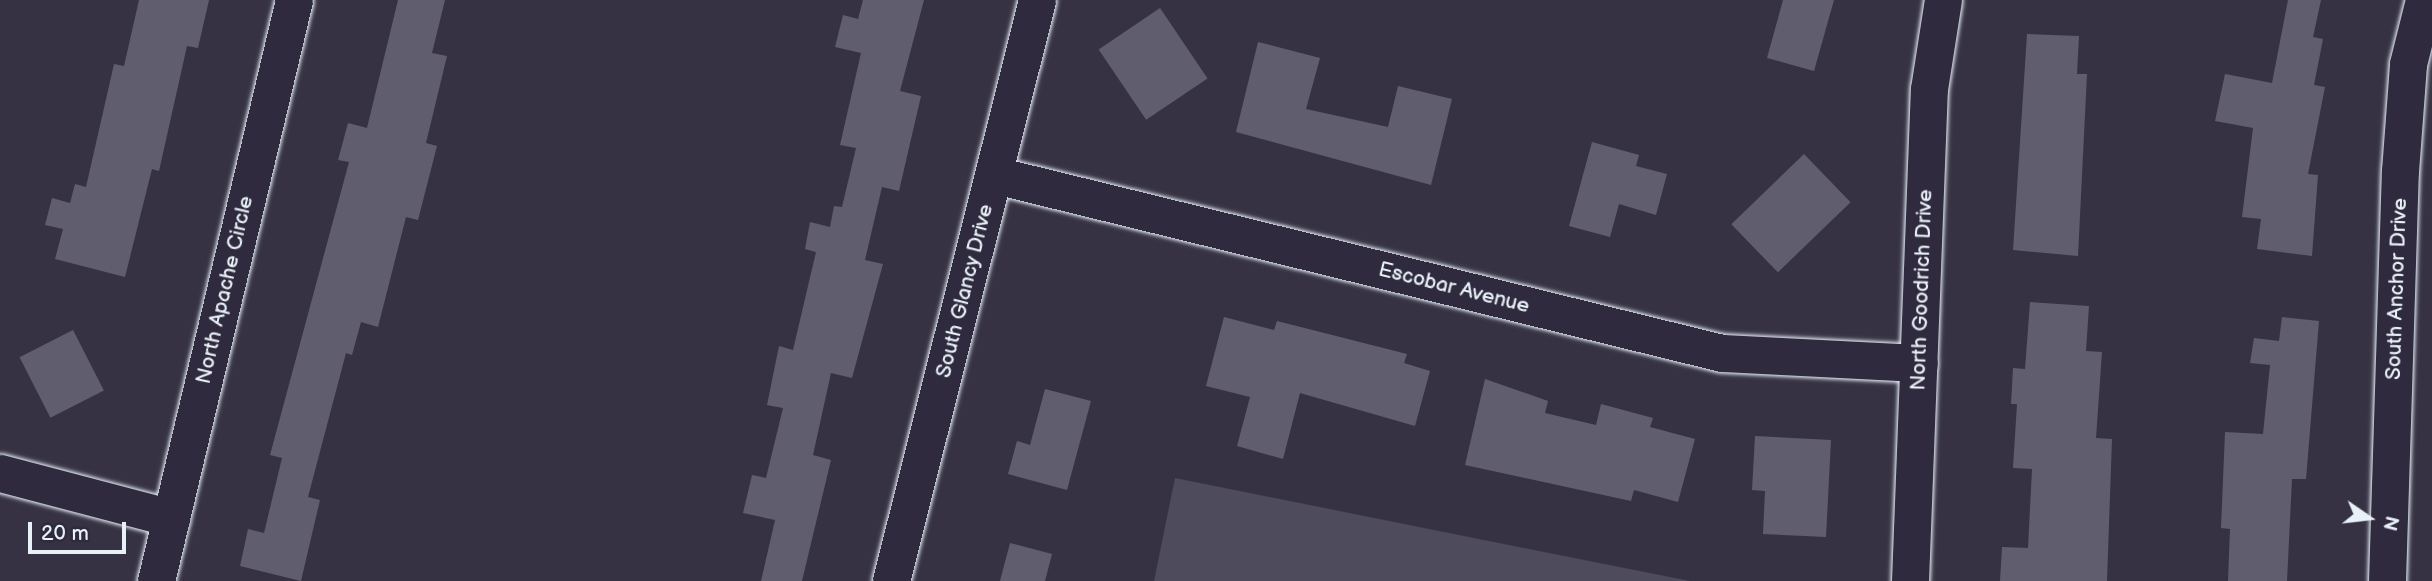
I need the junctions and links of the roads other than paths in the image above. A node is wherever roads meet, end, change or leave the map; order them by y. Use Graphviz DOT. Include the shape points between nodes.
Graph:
graph roads {
  1 [pos="294,0"];
  2 [pos="1037,0"];
  3 [pos="1943,0"];
  4 [pos="2424,0"];
  5 [pos="995,175"];
  6 [pos="1919,363"];
  7 [pos="0,473"];
  8 [pos="171,519"];
  9 [pos="156,581"];
  10 [pos="891,581"];
  11 [pos="1910,581"];
  12 [pos="2387,581"];
  1 -- 8 [label="street, North Apache Circle"];
  2 -- 5 [label="street, South Glancy Drive"];
  3 -- 6 [label="street, North Goodrich Drive" via="1929,89"];
  4 -- 12 [label="street, South Anchor Drive" via="2408,64 2400,171"];
  5 -- 6 [label="street, Escobar Avenue" via="1722,353"];
  5 -- 10 [label="street, South Glancy Drive"];
  6 -- 11 [label="street, North Goodrich Drive"];
  7 -- 8 [label="street"];
  8 -- 9 [label="street, North Apache Circle"];
}
